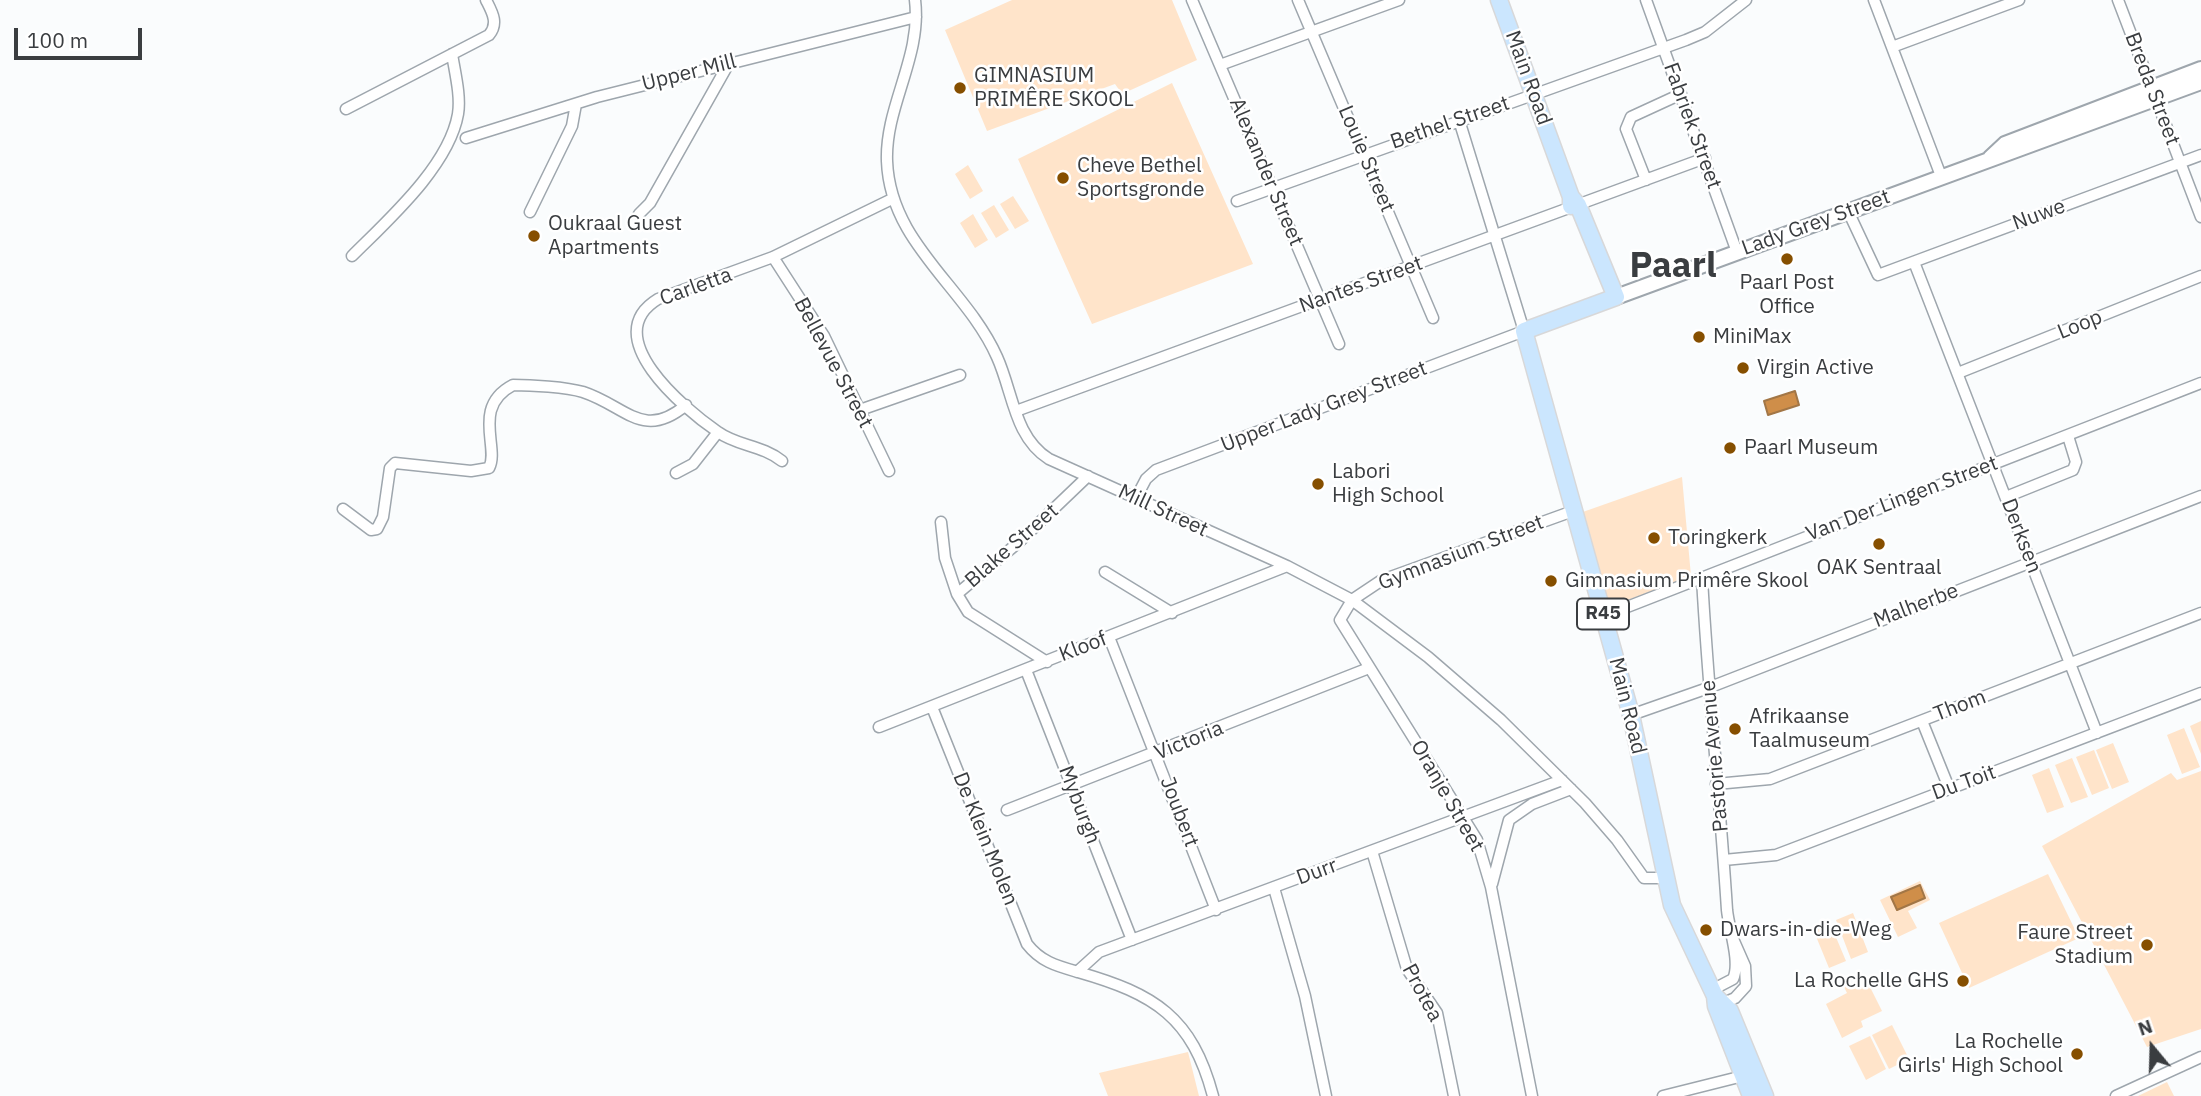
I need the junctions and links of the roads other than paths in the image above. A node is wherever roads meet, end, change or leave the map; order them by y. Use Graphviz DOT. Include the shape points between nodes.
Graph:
graph roads {
  1 [pos="486,0"];
  2 [pos="915,0"];
  3 [pos="1192,0"];
  4 [pos="1298,0"];
  5 [pos="1399,0"];
  6 [pos="1499,0"];
  7 [pos="1646,0"];
  8 [pos="1746,0"];
  9 [pos="1874,0"];
  10 [pos="2019,0"];
  11 [pos="2118,0"];
  12 [pos="916,17"];
  13 [pos="1312,33"];
  14 [pos="1664,47"];
  15 [pos="1892,47"];
  16 [pos="452,54"];
  17 [pos="729,63"];
  18 [pos="1220,65"];
  19 [pos="2201,69"];
  20 [pos="2201,82"];
  21 [pos="1534,94"];
  22 [pos="1681,94"];
  23 [pos="2154,94"];
  24 [pos="576,104"];
  25 [pos="346,109"];
  26 [pos="1459,120"];
  27 [pos="466,138"];
  28 [pos="1363,154"];
  29 [pos="2201,155"];
  30 [pos="1705,158"];
  31 [pos="2180,162"];
  32 [pos="1941,176"];
  33 [pos="1646,180"];
  34 [pos="1272,188"];
  35 [pos="892,199"];
  36 [pos="1237,201"];
  37 [pos="1574,203"];
  38 [pos="1848,211"];
  39 [pos="530,212"];
  40 [pos="639,214"];
  41 [pos="2201,217"];
  42 [pos="1497,237"];
  43 [pos="1737,252"];
  44 [pos="352,257"];
  45 [pos="773,257"];
  46 [pos="1914,262"];
  47 [pos="1412,266"];
  48 [pos="2201,276"];
  49 [pos="1611,299"];
  50 [pos="1321,300"];
  51 [pos="1569,314"];
  52 [pos="1433,318"];
  53 [pos="1524,331"];
  54 [pos="1339,344"];
  55 [pos="1958,373"];
  56 [pos="960,375"];
  57 [pos="1537,377"];
  58 [pos="2201,383"];
  59 [pos="686,405"];
  60 [pos="860,410"];
  61 [pos="1016,411"];
  62 [pos="718,432"];
  63 [pos="2068,436"];
  64 [pos="782,461"];
  65 [pos="1993,464"];
  66 [pos="888,471"];
  67 [pos="676,472"];
  68 [pos="1088,476"];
  69 [pos="2201,496"];
  70 [pos="2006,497"];
  71 [pos="1136,498"];
  72 [pos="343,509"];
  73 [pos="1573,511"];
  74 [pos="941,522"];
  75 [pos="2031,561"];
  76 [pos="1287,566"];
  77 [pos="1105,572"];
  78 [pos="1702,578"];
  79 [pos="957,594"];
  80 [pos="1352,600"];
  81 [pos="1172,613"];
  82 [pos="2201,613"];
  83 [pos="1604,616"];
  84 [pos="1109,638"];
  85 [pos="1047,662"];
  86 [pos="2068,664"];
  87 [pos="1369,668"];
  88 [pos="1026,670"];
  89 [pos="1708,688"];
  90 [pos="2201,693"];
  91 [pos="932,707"];
  92 [pos="1631,715"];
  93 [pos="1922,721"];
  94 [pos="879,727"];
  95 [pos="2097,733"];
  96 [pos="1156,754"];
  97 [pos="1562,780"];
  98 [pos="1716,784"];
  99 [pos="1072,785"];
  100 [pos="1949,788"];
  101 [pos="1571,789"];
  102 [pos="1007,810"];
  103 [pos="1464,817"];
  104 [pos="1373,851"];
  105 [pos="1724,860"];
  106 [pos="1666,878"];
  107 [pos="1491,887"];
  108 [pos="1275,888"];
  109 [pos="1216,910"];
  110 [pos="1730,934"];
  111 [pos="1132,940"];
  112 [pos="1077,972"];
  113 [pos="1717,999"];
  114 [pos="2201,1057"];
  115 [pos="1749,1074"];
  116 [pos="1213,1096"];
  117 [pos="1326,1096"];
  118 [pos="1454,1096"];
  119 [pos="1532,1096"];
  120 [pos="1662,1096"];
  121 [pos="1751,1096"];
  122 [pos="1765,1096"];
  123 [pos="2116,1096"];
  1 -- 16 [label="street" via="494,19 492,32"];
  2 -- 12 [label="street, Mill Street"];
  3 -- 18 [label="street, Alexander Street"];
  4 -- 13 [label="street, Louie Street"];
  5 -- 13 [label="street"];
  6 -- 21 [label="main road, Main Road"];
  7 -- 14 [label="street, Fabriek Street"];
  8 -- 14 [label="street, Bethel Street" via="1704,32"];
  9 -- 15 [label="street"];
  10 -- 15 [label="street"];
  11 -- 23 [label="street, Breda Street"];
  12 -- 17 [label="street, Upper Mill"];
  12 -- 35 [label="street, Mill Street" via="912,52 888,139"];
  13 -- 18 [label="street"];
  13 -- 28 [label="street, Louie Street"];
  14 -- 21 [label="street, Bethel Street"];
  14 -- 22 [label="street, Fabriek Street"];
  15 -- 32 [label="street"];
  16 -- 25 [label="street"];
  16 -- 44 [label="street" via="458,113 447,145 420,183"];
  17 -- 24 [label="street, Upper Mill"];
  17 -- 40 [label="street" via="650,203"];
  18 -- 34 [label="street, Alexander Street"];
  19 -- 23 [label="main road, Lady Grey Street"];
  20 -- 23 [label="main road, Lady Grey Street"];
  21 -- 26 [label="street, Bethel Street"];
  21 -- 37 [label="main road, Main Road"];
  22 -- 30 [label="street, Fabriek Street"];
  22 -- 33 [label="street" via="1631,117 1628,123 1626,129"];
  23 -- 31 [label="street, Breda Street"];
  23 -- 32 [label="main road, Lady Grey Street" via="2009,155"];
  24 -- 27 [label="street, Upper Mill"];
  24 -- 39 [label="street" via="572,126"];
  26 -- 28 [label="street, Bethel Street"];
  26 -- 42 [label="street"];
  28 -- 34 [label="street, Bethel Street"];
  28 -- 47 [label="street, Louie Street"];
  29 -- 31 [label="street, Nuwe"];
  30 -- 33 [label="street, Nantes Street"];
  30 -- 43 [label="street, Fabriek Street"];
  31 -- 41 [label="street, Breda Street"];
  31 -- 46 [label="street, Nuwe"];
  32 -- 38 [label="main road, Lady Grey Street"];
  33 -- 37 [label="street, Nantes Street"];
  34 -- 36 [label="street, Bethel Street"];
  34 -- 50 [label="street, Alexander Street"];
  35 -- 45 [label="street, Carletta"];
  35 -- 61 [label="street, Mill Street" via="915,243 985,333"];
  37 -- 42 [label="street, Nantes Street"];
  37 -- 49 [label="main road"];
  38 -- 43 [label="main road, Lady Grey Street"];
  38 -- 46 [label="street, Nuwe" via="1878,275"];
  42 -- 47 [label="street, Nantes Street"];
  42 -- 53 [label="street"];
  43 -- 49 [label="main road, Lady Grey Street"];
  45 -- 59 [label="street, Carletta" via="658,299 638,317 636,336 645,361"];
  45 -- 60 [label="street, Bellevue Street" via="824,336"];
  46 -- 55 [label="street, Derksen"];
  47 -- 50 [label="street, Nantes Street"];
  47 -- 52 [label="street, Louie Street"];
  48 -- 55 [label="street, Loop"];
  49 -- 51 [label="main road, Lady Grey Street"];
  50 -- 54 [label="street, Alexander Street"];
  50 -- 61 [label="street, Nantes Street"];
  51 -- 53 [label="main road, Lady Grey Street"];
  51 -- 57 [label="main road" via="1539,341"];
  53 -- 57 [label="main road, Main Road / R45"];
  53 -- 71 [label="street, Upper Lady Grey Street" via="1156,470"];
  55 -- 65 [label="street, Derksen"];
  56 -- 60 [label="street"];
  57 -- 73 [label="main road, Main Road / R45"];
  58 -- 63 [label="street, Van Der Lingen Street"];
  59 -- 62 [label="street, Carletta"];
  59 -- 72 [label="street" via="663,421 648,422 584,392 513,385 501,395 488,423 489,468 471,471 395,463 390,468 377,529 370,530"];
  60 -- 66 [label="street, Bellevue Street"];
  61 -- 68 [label="street, Mill Street" via="1035,449"];
  62 -- 64 [label="street, Carletta"];
  62 -- 67 [label="street" via="693,464"];
  63 -- 65 [label="street, Van Der Lingen Street"];
  63 -- 70 [label="street" via="2076,463 2073,470"];
  65 -- 70 [label="street, Derksen"];
  65 -- 78 [label="street, Van Der Lingen Street"];
  68 -- 71 [label="street, Mill Street"];
  68 -- 79 [label="street, Blake Street"];
  69 -- 75 [label="street, Malherbe"];
  70 -- 75 [label="street, Derksen"];
  71 -- 76 [label="street, Mill Street"];
  73 -- 80 [label="street, Gymnasium Street" via="1382,580"];
  73 -- 83 [label="main road, Main Road / R45"];
  74 -- 79 [label="street" via="945,558"];
  75 -- 86 [label="street, Derksen"];
  75 -- 89 [label="street, Malherbe"];
  76 -- 80 [label="street, Mill Street"];
  76 -- 81 [label="street, Kloof"];
  77 -- 81 [label="street"];
  78 -- 83 [label="street, Van Der Lingen Street"];
  78 -- 89 [label="street, Pastorie Avenue"];
  79 -- 85 [label="street, Blake Street" via="968,612"];
  80 -- 87 [label="street, Oranje Street" via="1340,620"];
  80 -- 97 [label="street, Mill Street" via="1461,684"];
  81 -- 84 [label="street, Kloof"];
  82 -- 86 [label="street, Thom"];
  83 -- 92 [label="main road, Main Road / R45"];
  84 -- 85 [label="street, Kloof"];
  84 -- 96 [label="street, Joubert"];
  85 -- 88 [label="street, Kloof"];
  86 -- 93 [label="street, Thom"];
  86 -- 95 [label="street, Derksen"];
  87 -- 96 [label="street, Victoria"];
  87 -- 103 [label="street, Oranje Street"];
  88 -- 91 [label="street, Kloof"];
  88 -- 99 [label="street, Myburgh"];
  89 -- 92 [label="street, Malherbe"];
  89 -- 98 [label="street, Pastorie Avenue"];
  90 -- 95 [label="street, Du Toit"];
  91 -- 94 [label="street, Kloof"];
  91 -- 112 [label="street, De Klein Molen" via="1027,944 1049,964"];
  92 -- 106 [label="main road, Main Road / R45"];
  93 -- 98 [label="street, Thom" via="1770,779"];
  93 -- 100 [label="street"];
  95 -- 100 [label="street, Du Toit"];
  96 -- 99 [label="street, Victoria"];
  96 -- 109 [label="street, Joubert"];
  97 -- 101 [label="street, Mill Street"];
  97 -- 103 [label="street, Durr"];
  98 -- 105 [label="street, Pastorie Avenue"];
  99 -- 102 [label="street, Victoria"];
  99 -- 111 [label="street, Myburgh"];
  100 -- 105 [label="street, Du Toit" via="1776,855"];
  101 -- 106 [label="street, Mill Street" via="1617,839 1644,878"];
  101 -- 107 [label="street" via="1532,804 1509,820"];
  103 -- 104 [label="street, Durr"];
  103 -- 107 [label="street, Oranje Street" via="1484,858"];
  104 -- 108 [label="street, Durr"];
  104 -- 118 [label="street, Protea" via="1407,969 1437,1013"];
  105 -- 110 [label="street, Pastorie Avenue"];
  106 -- 113 [label="main road, Main Road / R45" via="1675,916"];
  107 -- 119 [label="street, Oranje Street"];
  108 -- 109 [label="street, Durr"];
  108 -- 117 [label="street" via="1306,996"];
  109 -- 111 [label="street, Durr"];
  110 -- 113 [label="street, Pastorie Avenue" via="1735,974"];
  110 -- 113 [label="street, Pastorie Avenue" via="1742,956 1747,983 1741,994"];
  111 -- 112 [label="street, Durr" via="1099,952"];
  112 -- 116 [label="street" via="1143,996 1168,1013 1198,1049"];
  113 -- 115 [label="main road, Main Road / R45"];
  114 -- 123 [label="street"];
  115 -- 120 [label="street"];
  115 -- 121 [label="main road, Main Road / R45"];
  115 -- 122 [label="main road, Main Road / R45"];
}
